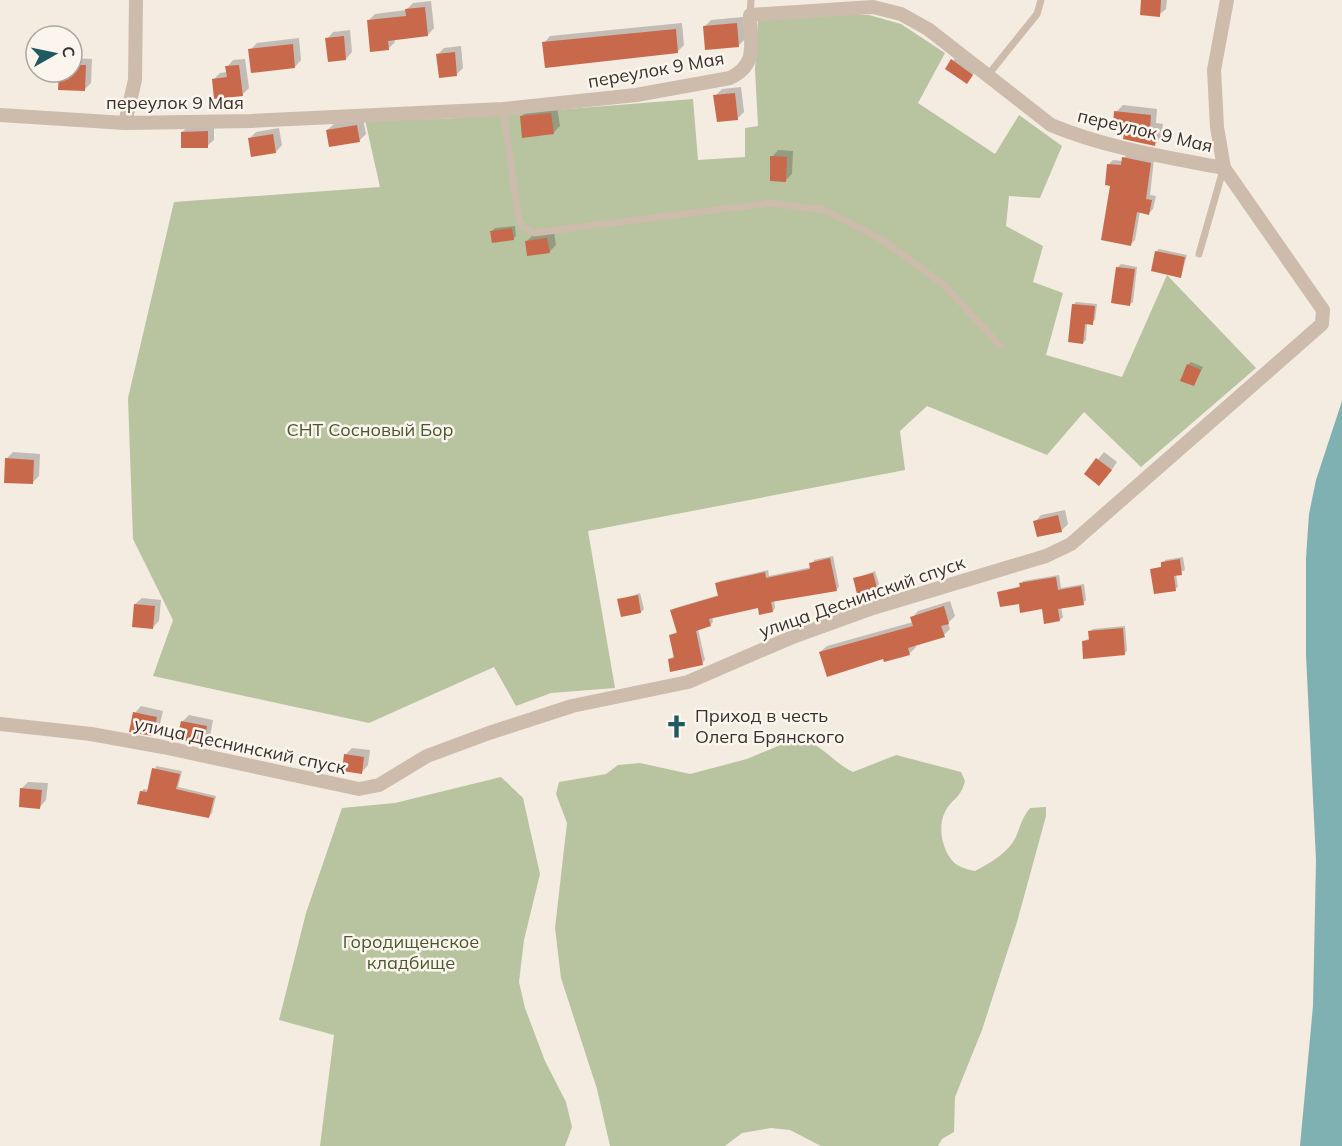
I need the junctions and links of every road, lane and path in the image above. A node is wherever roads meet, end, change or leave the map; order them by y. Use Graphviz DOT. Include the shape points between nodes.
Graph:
graph roads {
  1 [pos="136,0"];
  2 [pos="751,0"];
  3 [pos="1041,0"];
  4 [pos="1227,0"];
  5 [pos="750,15"];
  6 [pos="988,75"];
  7 [pos="503,109"];
  8 [pos="0,115"];
  9 [pos="125,123"];
  10 [pos="1224,168"];
  11 [pos="1199,254"];
  12 [pos="1000,346"];
  13 [pos="0,724"];
  1 -- 9 [label="street" via="135,80"];
  2 -- 5 [label="lane"];
  3 -- 6 [label="lane" via="1037,14"];
  4 -- 10 [label="street, улица Деснинский спуск" via="1214,70"];
  5 -- 6 [label="street, переулок 9 Мая" via="882,9 928,29"];
  5 -- 7 [label="street, переулок 9 Мая" via="748,64 743,72 730,78 636,95"];
  6 -- 10 [label="street, переулок 9 Мая" via="1051,124 1075,135"];
  7 -- 9 [label="street, переулок 9 Мая"];
  7 -- 12 [label="lane" via="523,227 534,232 770,203 825,210 884,241 945,286"];
  8 -- 9 [label="street, переулок 9 Мая"];
  10 -- 11 [label="lane"];
  10 -- 13 [label="street, улица Деснинский спуск" via="1323,310 1322,324 1071,544 1046,556 873,608 688,682 572,706 489,732 427,756 380,785 359,789 153,745"];
}
